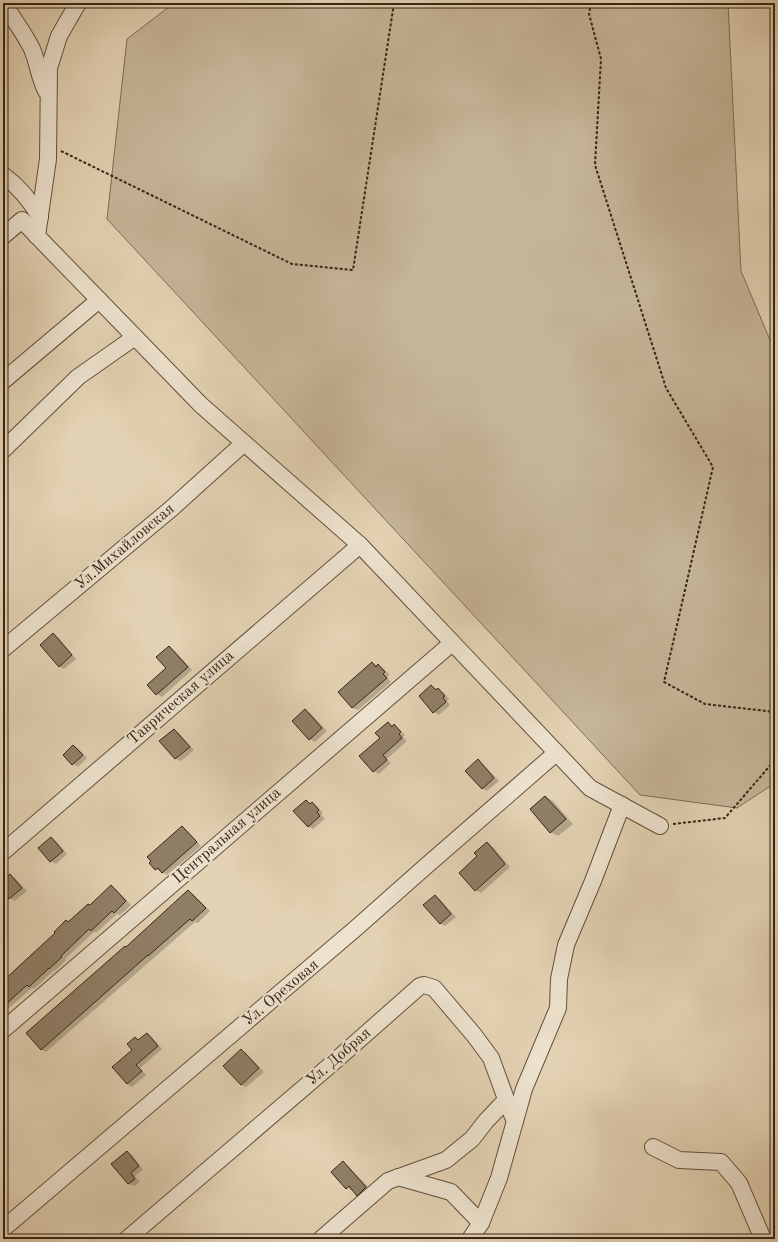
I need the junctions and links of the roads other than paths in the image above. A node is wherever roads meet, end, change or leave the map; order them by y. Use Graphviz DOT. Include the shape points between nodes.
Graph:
graph roads {
  1 [pos="78,3"];
  2 [pos="9,8"];
  3 [pos="48,96"];
  4 [pos="3,175"];
  5 [pos="40,217"];
  6 [pos="3,236"];
  7 [pos="37,236"];
  8 [pos="99,300"];
  9 [pos="135,337"];
  10 [pos="3,381"];
  11 [pos="244,443"];
  12 [pos="3,450"];
  13 [pos="360,545"];
  14 [pos="452,643"];
  15 [pos="3,650"];
  16 [pos="556,753"];
  17 [pos="622,806"];
  18 [pos="660,826"];
  19 [pos="3,852"];
  20 [pos="3,1030"];
  21 [pos="506,1100"];
  22 [pos="515,1121"];
  23 [pos="653,1147"];
  24 [pos="393,1179"];
  25 [pos="481,1223"];
  26 [pos="3,1229"];
  27 [pos="127,1239"];
  28 [pos="321,1239"];
  29 [pos="470,1239"];
  30 [pos="763,1239"];
  1 -- 3 [label="street" via="59,36 49,68"];
  2 -- 3 [label="street" via="32,51"];
  3 -- 5 [label="street" via="48,159"];
  4 -- 5 [label="street" via="14,183"];
  5 -- 7 [label="street"];
  6 -- 7 [label="street" via="22,220"];
  7 -- 8 [label="street"];
  8 -- 9 [label="street"];
  8 -- 10 [label="street"];
  9 -- 11 [label="street" via="201,405"];
  9 -- 12 [label="street" via="78,377"];
  11 -- 13 [label="street"];
  11 -- 15 [label="street, Ул.Михайловская" via="172,508"];
  13 -- 14 [label="street"];
  13 -- 19 [label="street, Таврическая улица"];
  14 -- 16 [label="street"];
  14 -- 20 [label="street, Центральная улица"];
  16 -- 17 [label="street" via="590,788"];
  16 -- 26 [label="street, Ул. Ореховая" via="356,929"];
  17 -- 18 [label="street"];
  17 -- 22 [label="street" via="566,944 559,979 558,1008 524,1089"];
  21 -- 22 [label="street, Ул. Добрая"];
  21 -- 24 [label="street" via="472,1139 446,1160"];
  21 -- 27 [label="street, Ул. Добрая" via="491,1058 474,1035 434,988 420,986"];
  22 -- 25 [label="street" via="499,1178"];
  23 -- 30 [label="street" via="679,1160 721,1162 739,1183"];
  24 -- 25 [label="street" via="451,1192"];
  24 -- 28 [label="street"];
  25 -- 29 [label="street"];
}
